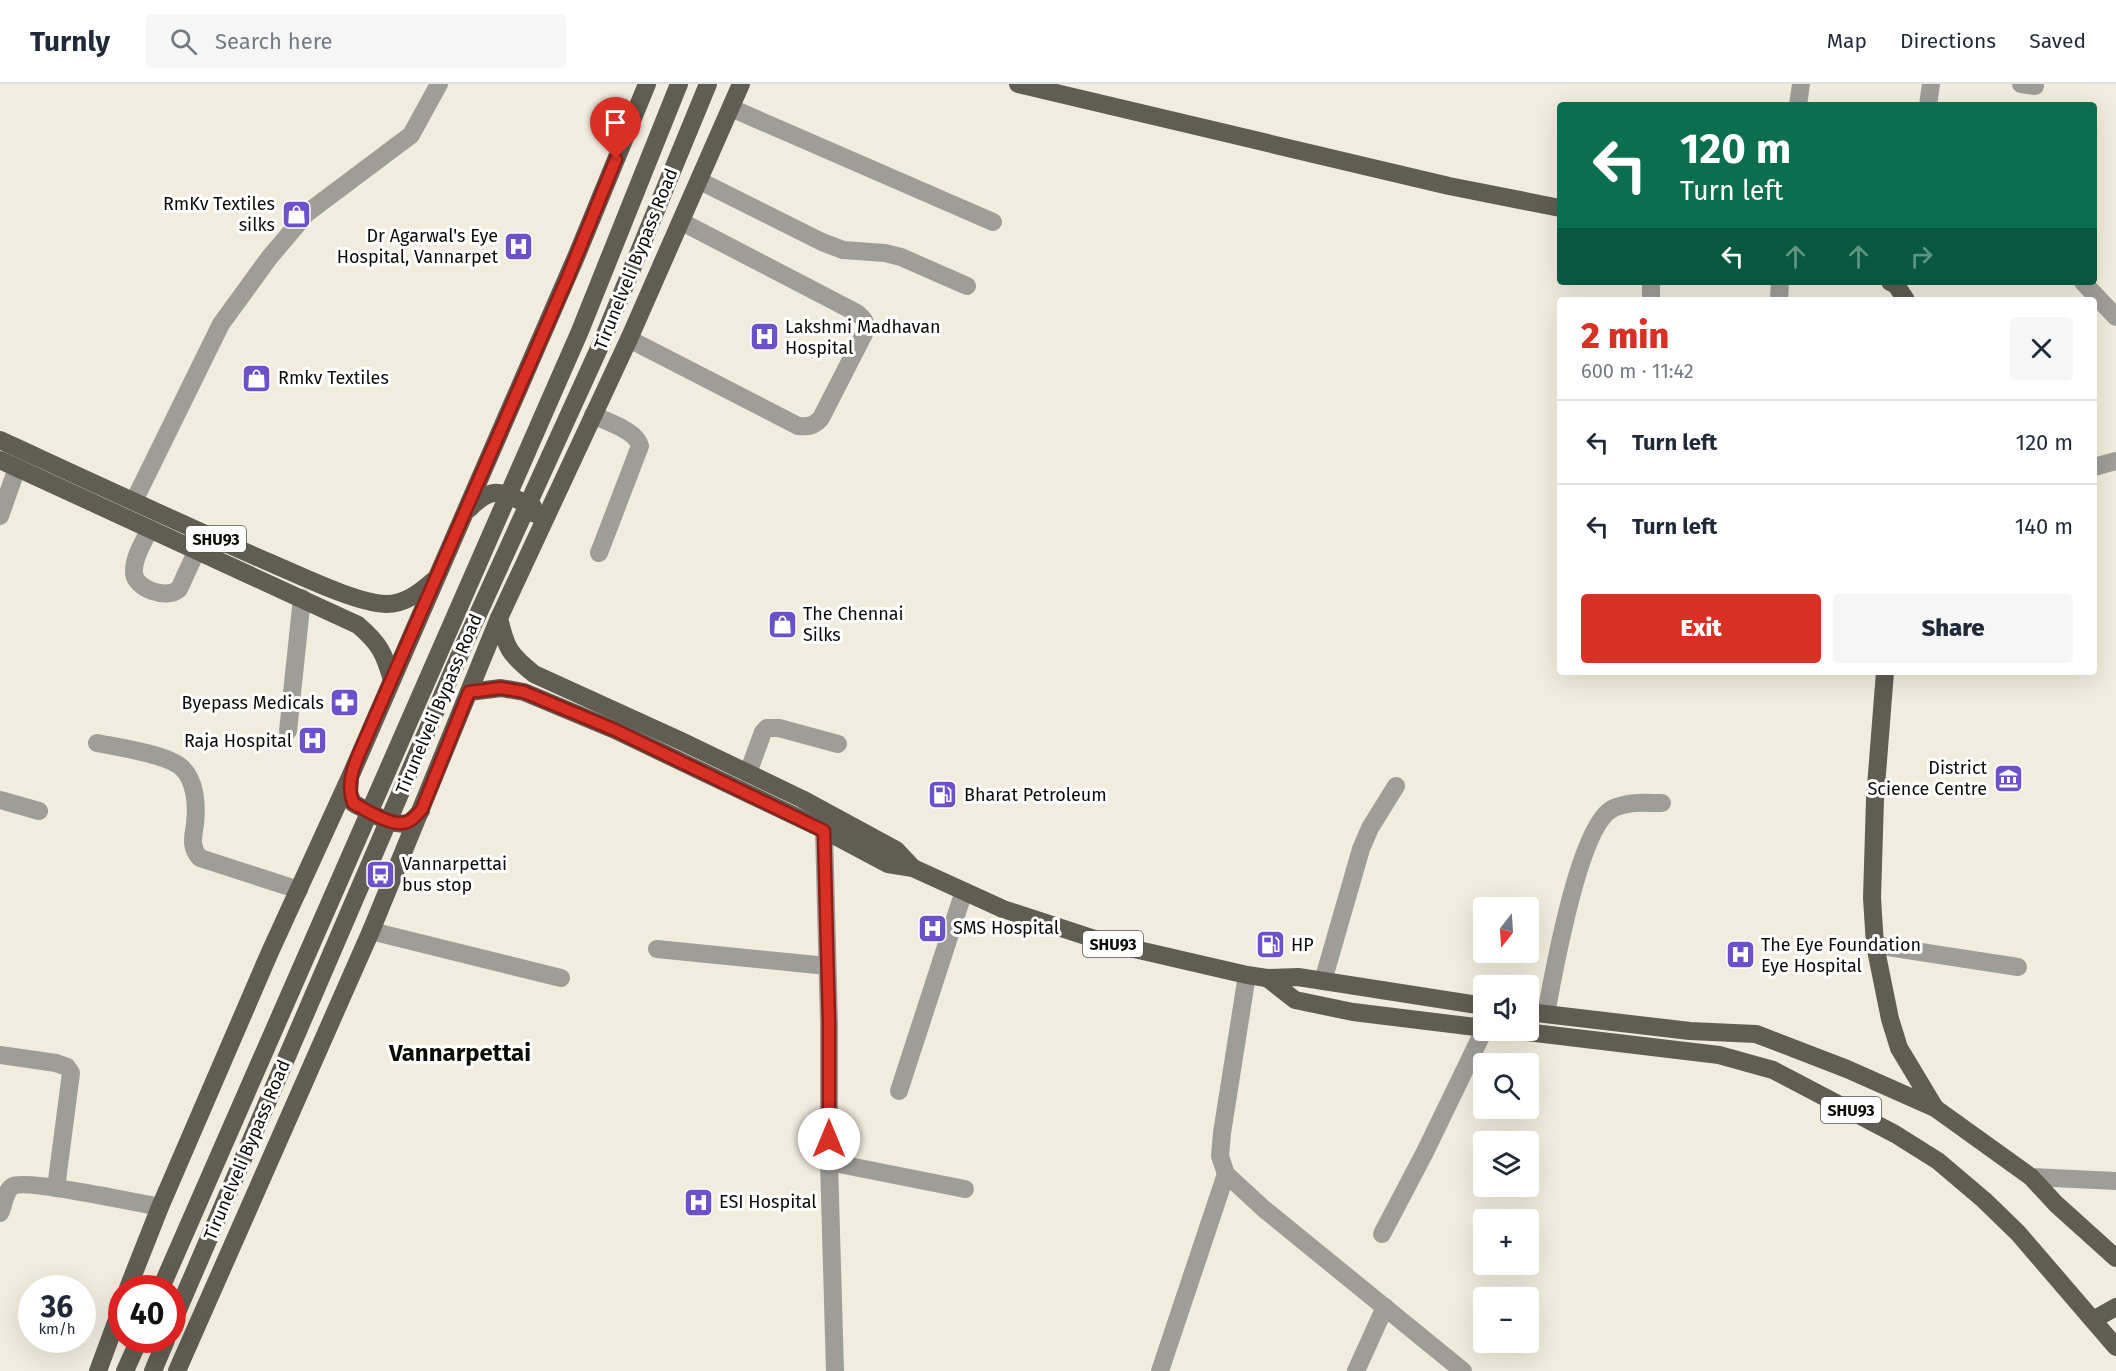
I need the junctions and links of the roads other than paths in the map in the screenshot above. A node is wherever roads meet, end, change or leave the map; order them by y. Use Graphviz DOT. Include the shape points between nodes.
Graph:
graph roads {
  1 [pos="439,84"];
  2 [pos="647,84"];
  3 [pos="679,84"];
  4 [pos="708,84"];
  5 [pos="741,84"];
  6 [pos="1018,84"];
  7 [pos="1801,84"];
  8 [pos="1931,84"];
  9 [pos="1798,102"];
  10 [pos="1928,102"];
  11 [pos="731,108"];
  12 [pos="700,181"];
  13 [pos="1557,207"];
  14 [pos="682,222"];
  15 [pos="993,222"];
  16 [pos="2086,285"];
  17 [pos="967,286"];
  18 [pos="2116,317"];
  19 [pos="629,339"];
  20 [pos="593,415"];
  21 [pos="0,440"];
  22 [pos="2116,461"];
  23 [pos="8,464"];
  24 [pos="2097,467"];
  25 [pos="134,501"];
  26 [pos="464,514"];
  27 [pos="0,516"];
  28 [pos="150,529"];
  29 [pos="536,539"];
  30 [pos="197,550"];
  31 [pos="599,554"];
  32 [pos="435,580"];
  33 [pos="302,598"];
  34 [pos="500,618"];
  35 [pos="1885,675"];
  36 [pos="392,680"];
  37 [pos="469,692"];
  38 [pos="288,731"];
  39 [pos="96,743"];
  40 [pos="838,744"];
  41 [pos="748,773"];
  42 [pos="350,777"];
  43 [pos="1396,786"];
  44 [pos="0,800"];
  45 [pos="1662,803"];
  46 [pos="422,809"];
  47 [pos="39,811"];
  48 [pos="824,831"];
  49 [pos="913,868"];
  50 [pos="299,890"];
  51 [pos="964,891"];
  52 [pos="371,931"];
  53 [pos="1875,945"];
  54 [pos="657,949"];
  55 [pos="827,966"];
  56 [pos="2018,967"];
  57 [pos="1247,975"];
  58 [pos="561,978"];
  59 [pos="1267,978"];
  60 [pos="1323,981"];
  61 [pos="1473,1004"];
  62 [pos="1539,1007"];
  63 [pos="1539,1013"];
  64 [pos="1473,1028"];
  65 [pos="1539,1034"];
  66 [pos="1478,1041"];
  67 [pos="0,1055"];
  68 [pos="898,1091"];
  69 [pos="1935,1108"];
  70 [pos="829,1162"];
  71 [pos="1226,1174"];
  72 [pos="2031,1177"];
  73 [pos="2116,1181"];
  74 [pos="56,1188"];
  75 [pos="965,1189"];
  76 [pos="160,1207"];
  77 [pos="0,1219"];
  78 [pos="1382,1234"];
  79 [pos="2116,1258"];
  80 [pos="133,1275"];
  81 [pos="167,1275"];
  82 [pos="186,1291"];
  83 [pos="2116,1307"];
  84 [pos="1385,1308"];
  85 [pos="2093,1320"];
  86 [pos="108,1344"];
  87 [pos="2115,1346"];
  88 [pos="133,1353"];
  89 [pos="161,1353"];
  90 [pos="98,1371"];
  91 [pos="125,1371"];
  92 [pos="153,1371"];
  93 [pos="177,1371"];
  94 [pos="835,1371"];
  95 [pos="1160,1371"];
  96 [pos="1356,1371"];
  97 [pos="1463,1371"];
  1 -- 25 [label="street" via="411,135 307,213 269,258 221,324"];
  2 -- 26 [label="main road"];
  3 -- 81 [label="main road, Tirunelveli Bypass Road, bridge" via="580,331"];
  4 -- 82 [label="main road, Tirunelveli Bypass Road, bridge" via="601,344 464,645"];
  5 -- 11 [label="main road"];
  6 -- 13 [label="main road" via="1449,186"];
  7 -- 9 [label="street"];
  8 -- 10 [label="street"];
  11 -- 12 [label="main road"];
  11 -- 15 [label="street"];
  12 -- 14 [label="main road"];
  12 -- 17 [label="street" via="822,242 843,250 902,257"];
  14 -- 19 [label="main road"];
  14 -- 19 [label="street" via="857,313 867,325 864,334 821,418 808,427 798,426"];
  16 -- 18 [label="street"];
  19 -- 20 [label="main road"];
  20 -- 29 [label="main road"];
  20 -- 31 [label="street" via="632,434 640,446"];
  21 -- 25 [label="main road, SHU93"];
  22 -- 24 [label="street"];
  23 -- 27 [label="street"];
  23 -- 28 [label="main road, SHU93"];
  25 -- 32 [label="main road, SHU93" via="296,574 370,601 399,603"];
  26 -- 29 [label="main road" via="485,495 498,492 533,507"];
  26 -- 32 [label="main road"];
  28 -- 30 [label="main road, SHU93"];
  28 -- 30 [label="street" via="134,573 136,581 159,593 169,595 179,589"];
  29 -- 34 [label="main road"];
  30 -- 33 [label="main road, SHU93"];
  32 -- 36 [label="main road"];
  33 -- 36 [label="main road, SHU93" via="358,625 375,639"];
  33 -- 38 [label="street"];
  34 -- 37 [label="main road"];
  34 -- 41 [label="main road, SHU93" via="506,645 516,660 534,674"];
  35 -- 53 [label="main road" via="1875,810"];
  36 -- 42 [label="main road"];
  37 -- 46 [label="main road"];
  37 -- 48 [label="main road, SHU93" via="501,688 524,692 615,730"];
  39 -- 50 [label="street" via="167,759 182,768 196,800 192,843 200,858"];
  40 -- 41 [label="street" via="767,728"];
  41 -- 49 [label="main road, SHU93" via="896,850"];
  42 -- 46 [label="main road" via="353,803 376,815 400,825 411,821"];
  42 -- 50 [label="main road"];
  43 -- 60 [label="street" via="1361,849"];
  44 -- 47 [label="street"];
  45 -- 62 [label="street" via="1630,803 1610,810 1597,825"];
  46 -- 52 [label="main road"];
  48 -- 49 [label="main road, SHU93" via="888,864"];
  48 -- 55 [label="street"];
  49 -- 51 [label="main road, SHU93"];
  50 -- 76 [label="main road"];
  51 -- 57 [label="main road, SHU93" via="1003,909 1104,942"];
  51 -- 68 [label="street"];
  52 -- 58 [label="street"];
  52 -- 93 [label="main road"];
  53 -- 56 [label="street"];
  53 -- 69 [label="main road" via="1899,1048"];
  54 -- 55 [label="street"];
  55 -- 70 [label="street"];
  57 -- 59 [label="main road, SHU93"];
  57 -- 71 [label="street" via="1222,1133 1220,1156"];
  59 -- 60 [label="main road, SHU93" via="1298,976"];
  59 -- 64 [label="main road" via="1295,999 1353,1012"];
  60 -- 61 [label="main road, SHU93"];
  63 -- 69 [label="main road, SHU93" via="1690,1031 1756,1034"];
  65 -- 85 [label="main road, SHU93" via="1719,1055 1773,1070 1938,1161 2018,1233"];
  66 -- 78 [label="street"];
  67 -- 74 [label="street" via="56,1063 67,1067 70,1073"];
  69 -- 72 [label="main road, SHU93"];
  70 -- 75 [label="street"];
  70 -- 94 [label="street"];
  71 -- 84 [label="street"];
  71 -- 95 [label="street"];
  72 -- 73 [label="street"];
  72 -- 79 [label="main road, SHU93"];
  74 -- 76 [label="street"];
  74 -- 77 [label="street" via="12,1186"];
  76 -- 80 [label="main road"];
  83 -- 85 [label="main road"];
  84 -- 96 [label="street"];
  84 -- 97 [label="street"];
  85 -- 87 [label="main road, SHU93"];
  86 -- 90 [label="main road"];
  88 -- 91 [label="main road"];
  89 -- 92 [label="main road"];
}
